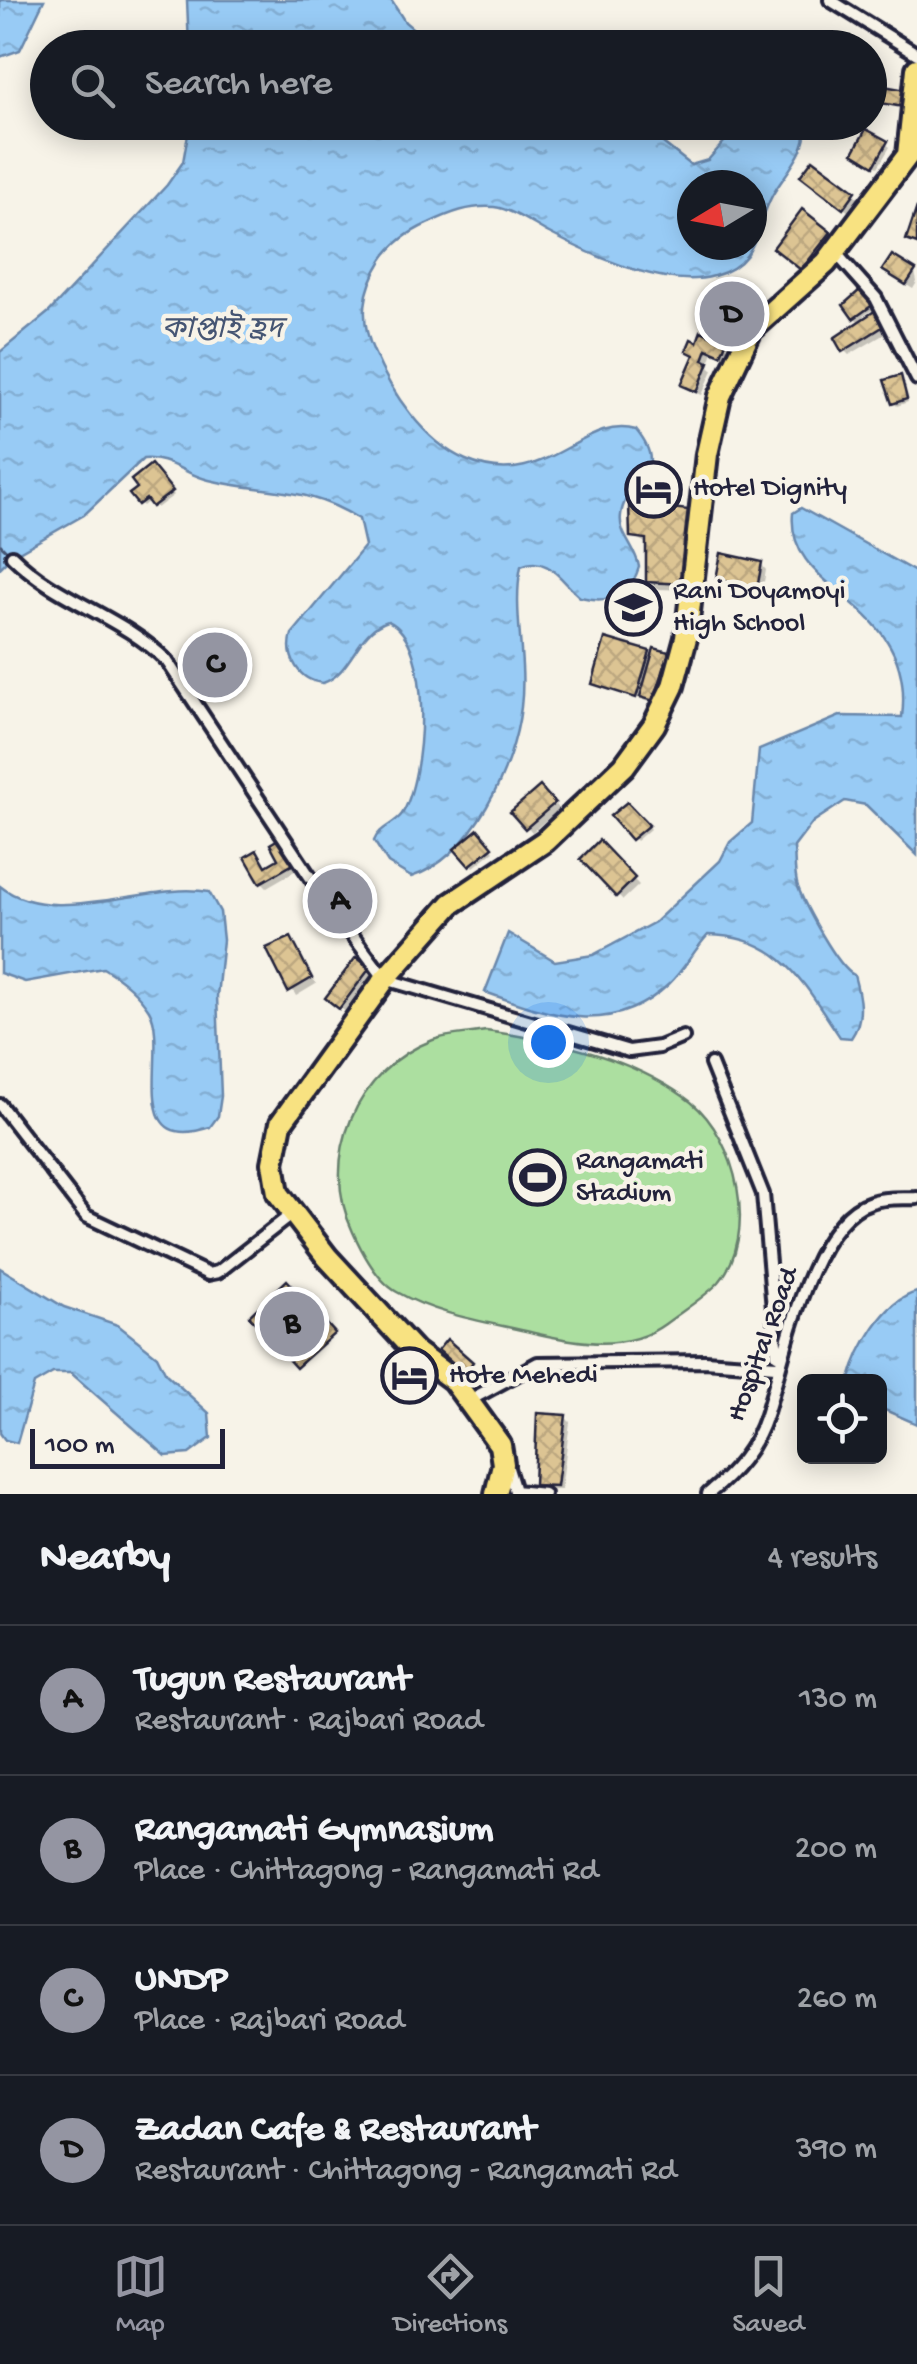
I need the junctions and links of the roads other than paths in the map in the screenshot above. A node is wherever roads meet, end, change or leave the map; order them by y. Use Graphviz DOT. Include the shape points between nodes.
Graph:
graph roads {
  1 [pos="830,0"];
  2 [pos="878,30"];
  3 [pos="887,35"];
  4 [pos="917,54"];
  5 [pos="917,69"];
  6 [pos="835,252"];
  7 [pos="917,379"];
  8 [pos="12,556"];
  9 [pos="385,979"];
  10 [pos="683,1037"];
  11 [pos="711,1064"];
  12 [pos="0,1104"];
  13 [pos="917,1198"];
  14 [pos="292,1214"];
  15 [pos="777,1364"];
  16 [pos="468,1400"];
  17 [pos="500,1445"];
  18 [pos="496,1494"];
  19 [pos="544,1494"];
  20 [pos="708,1494"];
  1 -- 2 [label="street"];
  3 -- 4 [label="street"];
  5 -- 6 [label="highway" via="908,155"];
  6 -- 7 [label="street" via="876,298"];
  6 -- 9 [label="highway" via="750,330 720,396 686,638 654,725 624,766 544,841 450,904"];
  8 -- 9 [label="street" via="34,578 140,635 167,661"];
  9 -- 10 [label="street" via="628,1050"];
  9 -- 14 [label="highway" via="280,1123 273,1163 278,1193"];
  11 -- 15 [label="street" via="763,1194"];
  12 -- 14 [label="street" via="86,1216 208,1274"];
  13 -- 15 [label="street, Hospital Road" via="869,1202 838,1226 803,1291"];
  14 -- 16 [label="highway" via="415,1352"];
  15 -- 16 [label="street" via="538,1363"];
  15 -- 20 [label="street, Hospital Road" via="765,1417 738,1469"];
  16 -- 17 [label="highway"];
  17 -- 18 [label="highway" via="504,1464"];
  17 -- 19 [label="street" via="515,1491"];
}
